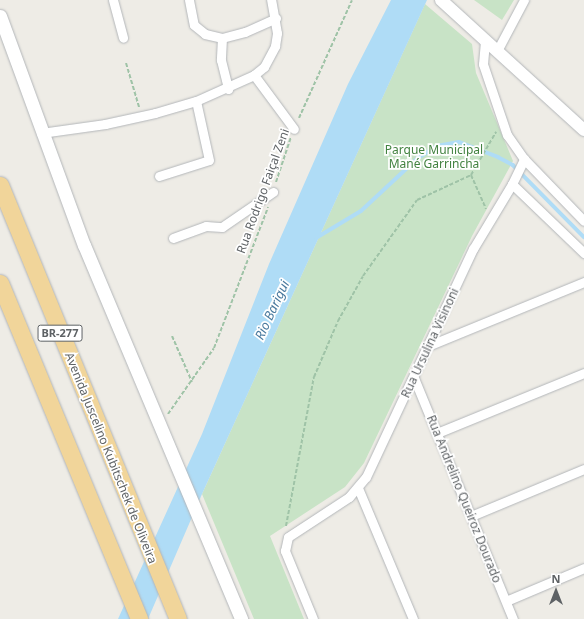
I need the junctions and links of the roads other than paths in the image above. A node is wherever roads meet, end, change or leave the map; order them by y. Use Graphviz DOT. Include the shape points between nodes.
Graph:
graph roads {
  1 [pos="113,0"];
  2 [pos="189,0"];
  3 [pos="271,0"];
  4 [pos="441,0"];
  5 [pos="524,0"];
  6 [pos="0,16"];
  7 [pos="276,18"];
  8 [pos="123,38"];
  9 [pos="222,38"];
  10 [pos="485,41"];
  11 [pos="497,51"];
  12 [pos="254,75"];
  13 [pos="228,88"];
  14 [pos="196,101"];
  15 [pos="294,130"];
  16 [pos="584,130"];
  17 [pos="41,133"];
  18 [pos="520,166"];
  19 [pos="159,176"];
  20 [pos="512,184"];
  21 [pos="0,185"];
  22 [pos="273,192"];
  23 [pos="584,221"];
  24 [pos="173,238"];
  25 [pos="584,254"];
  26 [pos="584,282"];
  27 [pos="0,283"];
  28 [pos="0,292"];
  29 [pos="12,313"];
  30 [pos="428,346"];
  31 [pos="584,373"];
  32 [pos="414,378"];
  33 [pos="437,434"];
  34 [pos="584,469"];
  35 [pos="358,488"];
  36 [pos="471,516"];
  37 [pos="584,568"];
  38 [pos="506,601"];
  39 [pos="139,619"];
  40 [pos="178,619"];
  41 [pos="241,619"];
  42 [pos="313,619"];
  43 [pos="413,619"];
  44 [pos="513,619"];
  1 -- 8 [label="street"];
  2 -- 9 [label="street" via="197,29"];
  3 -- 7 [label="street"];
  4 -- 10 [label="street"];
  5 -- 11 [label="street"];
  6 -- 17 [label="main road"];
  7 -- 9 [label="street" via="245,32"];
  7 -- 12 [label="street" via="275,46 264,67"];
  9 -- 13 [label="street" via="221,60"];
  10 -- 11 [label="street"];
  10 -- 18 [label="street" via="483,64"];
  11 -- 16 [label="street"];
  12 -- 13 [label="street"];
  12 -- 15 [label="street"];
  13 -- 14 [label="street"];
  14 -- 17 [label="street" via="105,124"];
  14 -- 19 [label="street" via="209,160"];
  17 -- 41 [label="main road" via="84,245"];
  18 -- 20 [label="street, Rua Ursulina Visinoni"];
  18 -- 23 [label="street"];
  20 -- 25 [label="street"];
  20 -- 30 [label="street, Rua Ursulina Visinoni" via="490,218"];
  21 -- 40 [label="highway, Avenida Juscelino Kubitschek de Oliveira / BR-277"];
  22 -- 24 [label="street" via="222,227 206,226"];
  26 -- 30 [label="street"];
  27 -- 29 [label="highway, BR-277"];
  28 -- 29 [label="street"];
  29 -- 39 [label="highway, BR-277"];
  30 -- 32 [label="street, Rua Ursulina Visinoni"];
  31 -- 33 [label="street"];
  32 -- 33 [label="street, Rua Andrelino Queiroz Dourado"];
  32 -- 35 [label="street, Rua Ursulina Visinoni" via="374,465"];
  33 -- 36 [label="street, Rua Andrelino Queiroz Dourado"];
  34 -- 36 [label="street"];
  35 -- 42 [label="street, Rua Ursulina Visinoni" via="292,533 285,544 288,558"];
  35 -- 43 [label="street"];
  36 -- 38 [label="street, Rua Andrelino Queiroz Dourado"];
  37 -- 38 [label="street"];
  38 -- 44 [label="street, Rua Andrelino Queiroz Dourado"];
}
